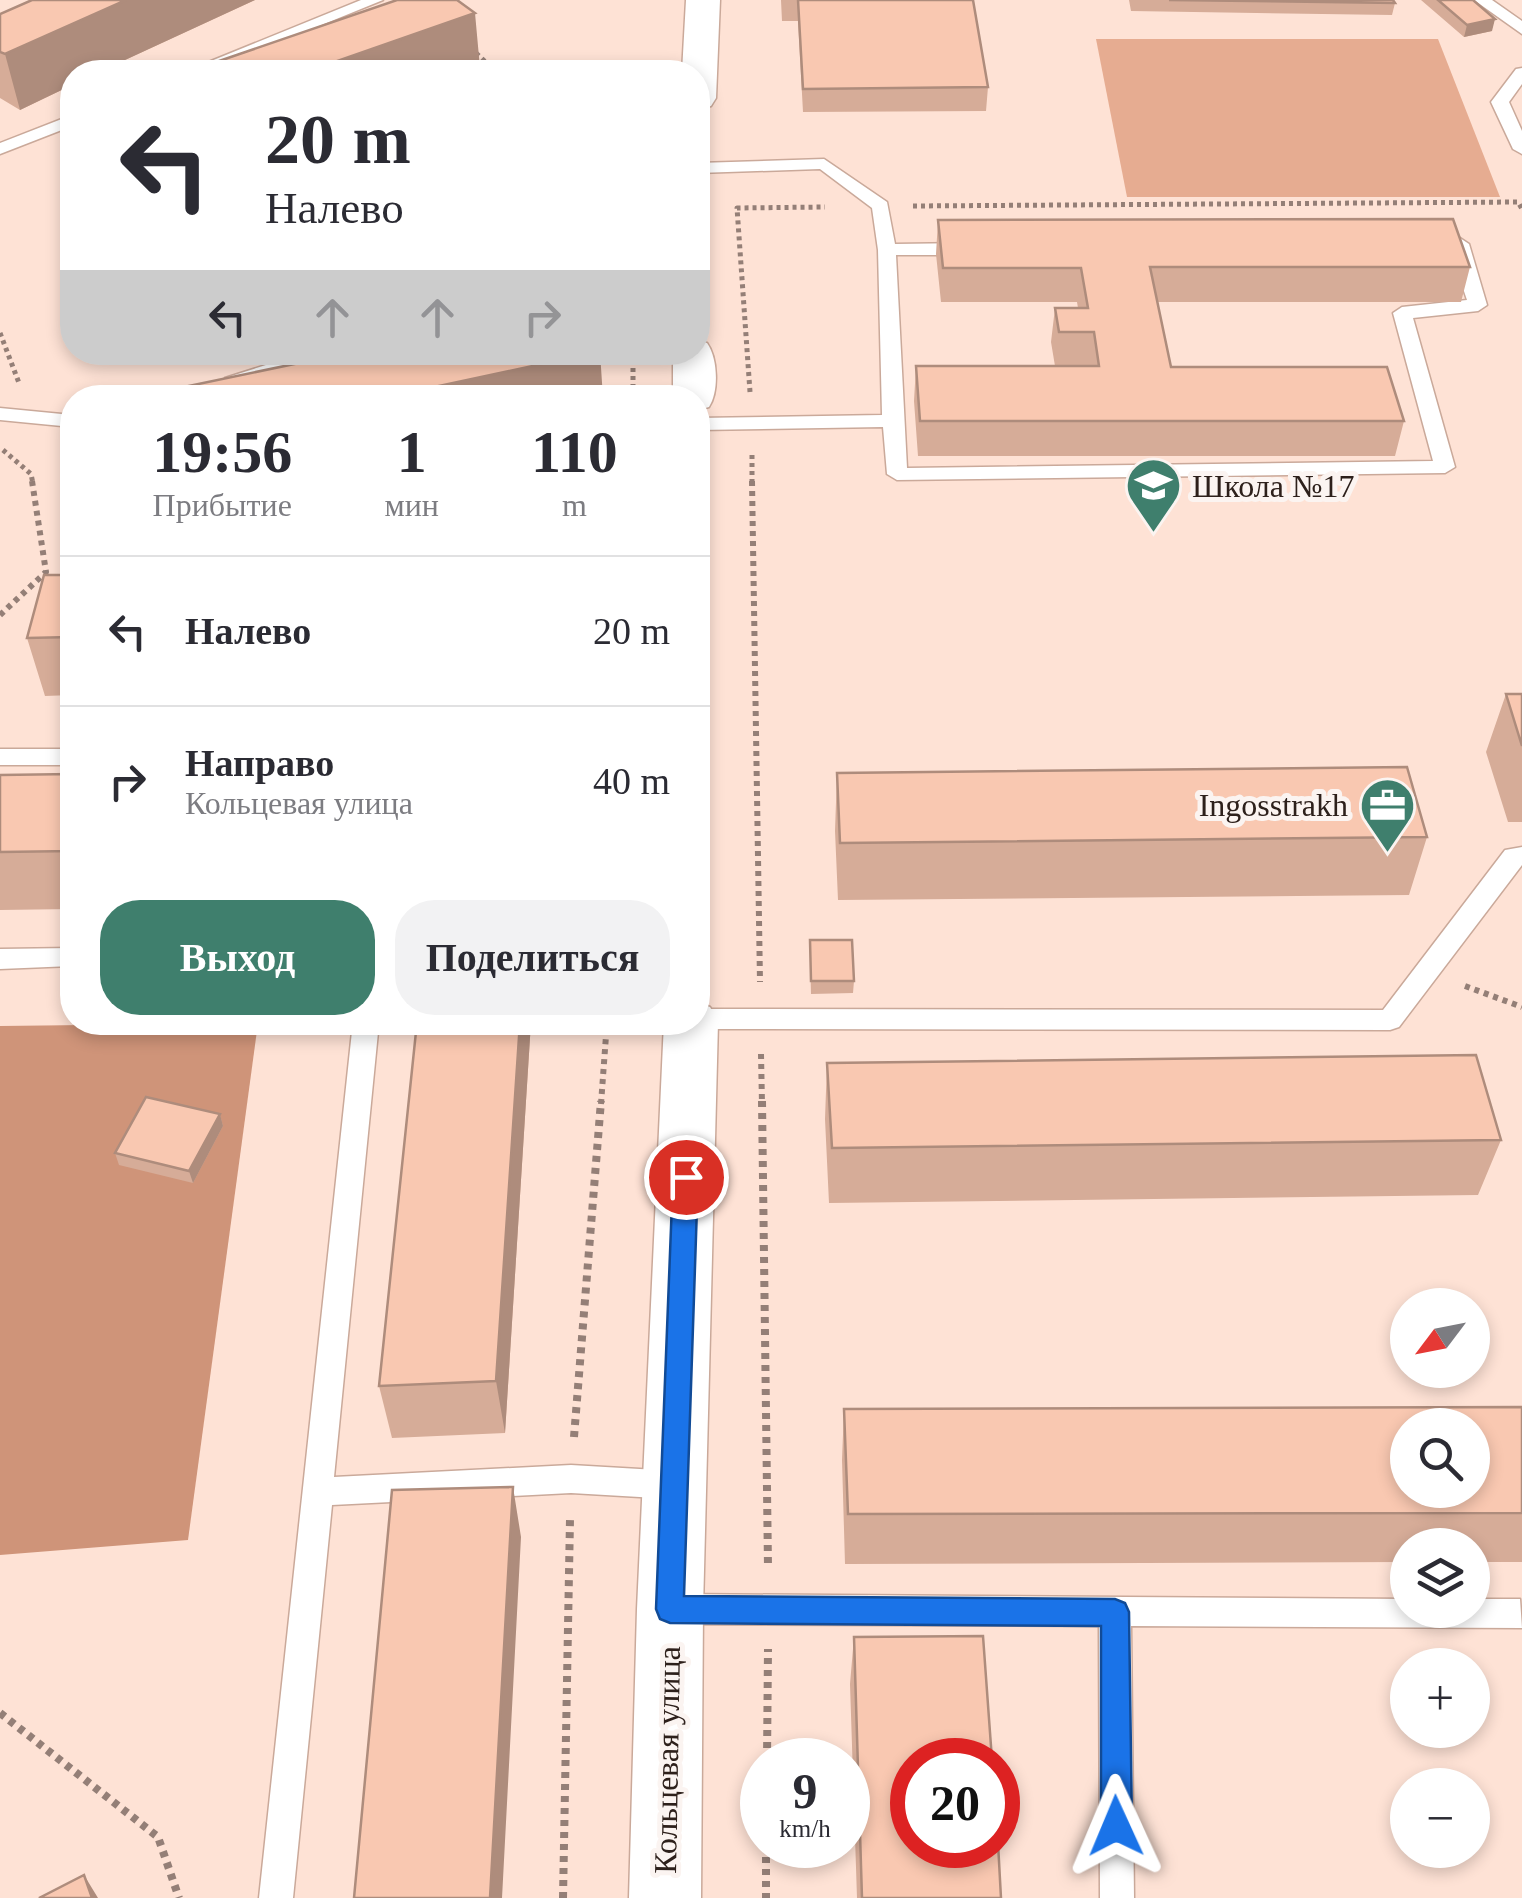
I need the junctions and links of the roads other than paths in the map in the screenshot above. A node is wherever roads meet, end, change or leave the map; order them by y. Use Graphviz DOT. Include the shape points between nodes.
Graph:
graph roads {
  1 [pos="375,0"];
  2 [pos="703,0"];
  3 [pos="1482,0"];
  4 [pos="1522,29"];
  5 [pos="222,60"];
  6 [pos="700,60"];
  7 [pos="1522,73"];
  8 [pos="60,125"];
  9 [pos="0,148"];
  10 [pos="1522,149"];
  11 [pos="710,168"];
  12 [pos="1441,244"];
  13 [pos="986,249"];
  14 [pos="888,250"];
  15 [pos="283,365"];
  16 [pos="219,382"];
  17 [pos="0,414"];
  18 [pos="60,419"];
  19 [pos="892,421"];
  20 [pos="710,424"];
  21 [pos="0,756"];
  22 [pos="60,757"];
  23 [pos="1522,856"];
  24 [pos="60,957"];
  25 [pos="0,959"];
  26 [pos="710,1021"];
  27 [pos="365,1035"];
  28 [pos="693,1035"];
  29 [pos="674,1485"];
  30 [pos="316,1492"];
  31 [pos="670,1609"];
  32 [pos="1115,1612"];
  33 [pos="1520,1614"];
  34 [pos="276,1898"];
  35 [pos="665,1898"];
  36 [pos="1117,1898"];
  1 -- 5 [label="lane"];
  2 -- 6 [label="street"];
  3 -- 4 [label="lane"];
  7 -- 10 [label="lane" via="1500,102"];
  8 -- 9 [label="lane"];
  11 -- 14 [label="lane" via="824,164 881,206"];
  12 -- 19 [label="lane" via="1460,244 1478,305 1402,313 1445,467 897,474"];
  13 -- 14 [label="lane"];
  14 -- 19 [label="lane"];
  15 -- 16 [label="lane"];
  17 -- 18 [label="lane"];
  19 -- 20 [label="lane"];
  21 -- 22 [label="lane"];
  23 -- 26 [label="lane" via="1514,856 1390,1020"];
  24 -- 25 [label="lane"];
  27 -- 30 [label="lane"];
  28 -- 29 [label="street, Кольцевая улица"];
  29 -- 30 [label="lane" via="571,1480"];
  29 -- 31 [label="street, Кольцевая улица"];
  30 -- 34 [label="lane"];
  31 -- 32 [label="lane"];
  31 -- 35 [label="street, Кольцевая улица"];
  32 -- 33 [label="lane"];
  32 -- 36 [label="lane"];
}
